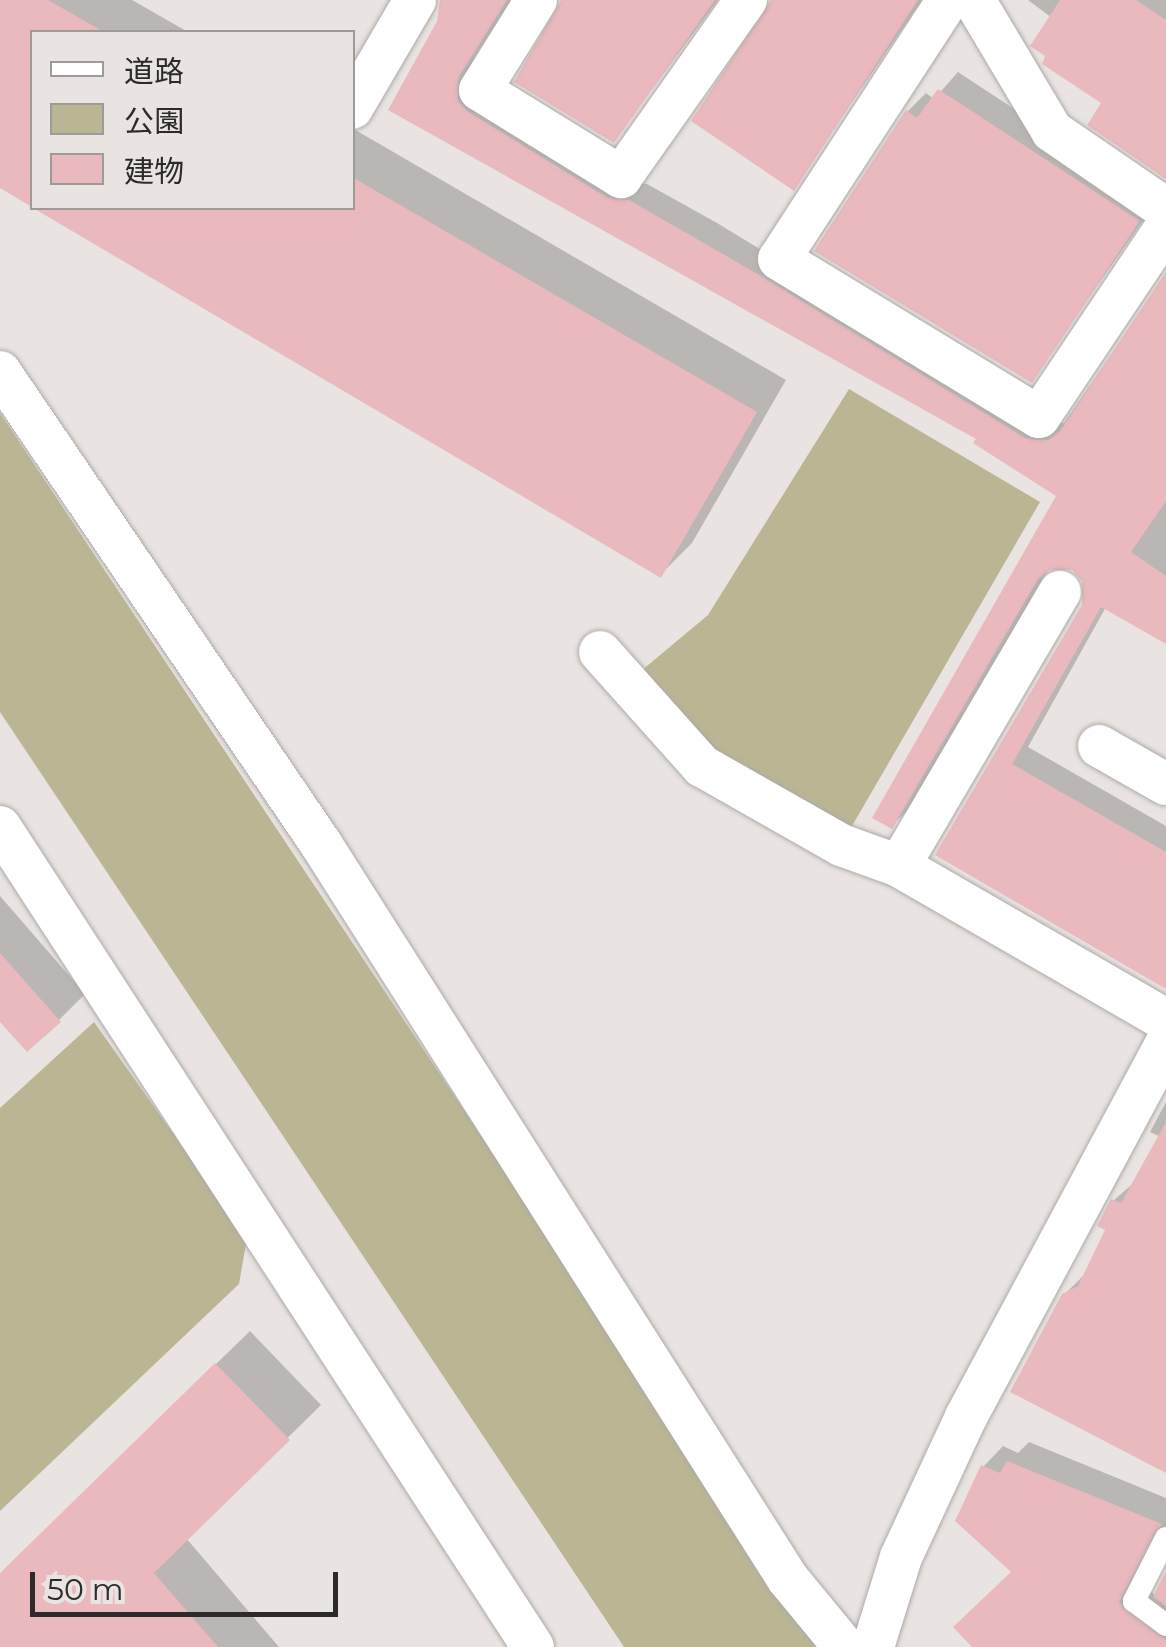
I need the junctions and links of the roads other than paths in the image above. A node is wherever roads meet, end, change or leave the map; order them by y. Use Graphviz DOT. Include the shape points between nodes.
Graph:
graph roads {
  1 [pos="416,0"];
  2 [pos="536,0"];
  3 [pos="746,0"];
  4 [pos="948,0"];
  5 [pos="974,0"];
  6 [pos="355,103"];
  7 [pos="1166,208"];
  8 [pos="1166,227"];
  9 [pos="0,372"];
  10 [pos="1060,592"];
  11 [pos="600,652"];
  12 [pos="1098,746"];
  13 [pos="1166,784"];
  14 [pos="0,827"];
  15 [pos="899,866"];
  16 [pos="1165,1042"];
  17 [pos="1166,1538"];
  18 [pos="1166,1625"];
  19 [pos="533,1647"];
  20 [pos="844,1647"];
  21 [pos="874,1647"];
  1 -- 6 [label="street"];
  2 -- 3 [label="street" via="480,90 621,177"];
  4 -- 8 [label="street" via="778,259 1039,417"];
  5 -- 7 [label="street" via="1052,131"];
  9 -- 20 [label="street" via="321,844 788,1578"];
  10 -- 15 [label="street"];
  11 -- 15 [label="street" via="702,766 842,846"];
  12 -- 13 [label="street"];
  14 -- 19 [label="street"];
  15 -- 16 [label="street"];
  16 -- 21 [label="street" via="966,1416 901,1557"];
  17 -- 18 [label="lane" via="1134,1600"];
}
